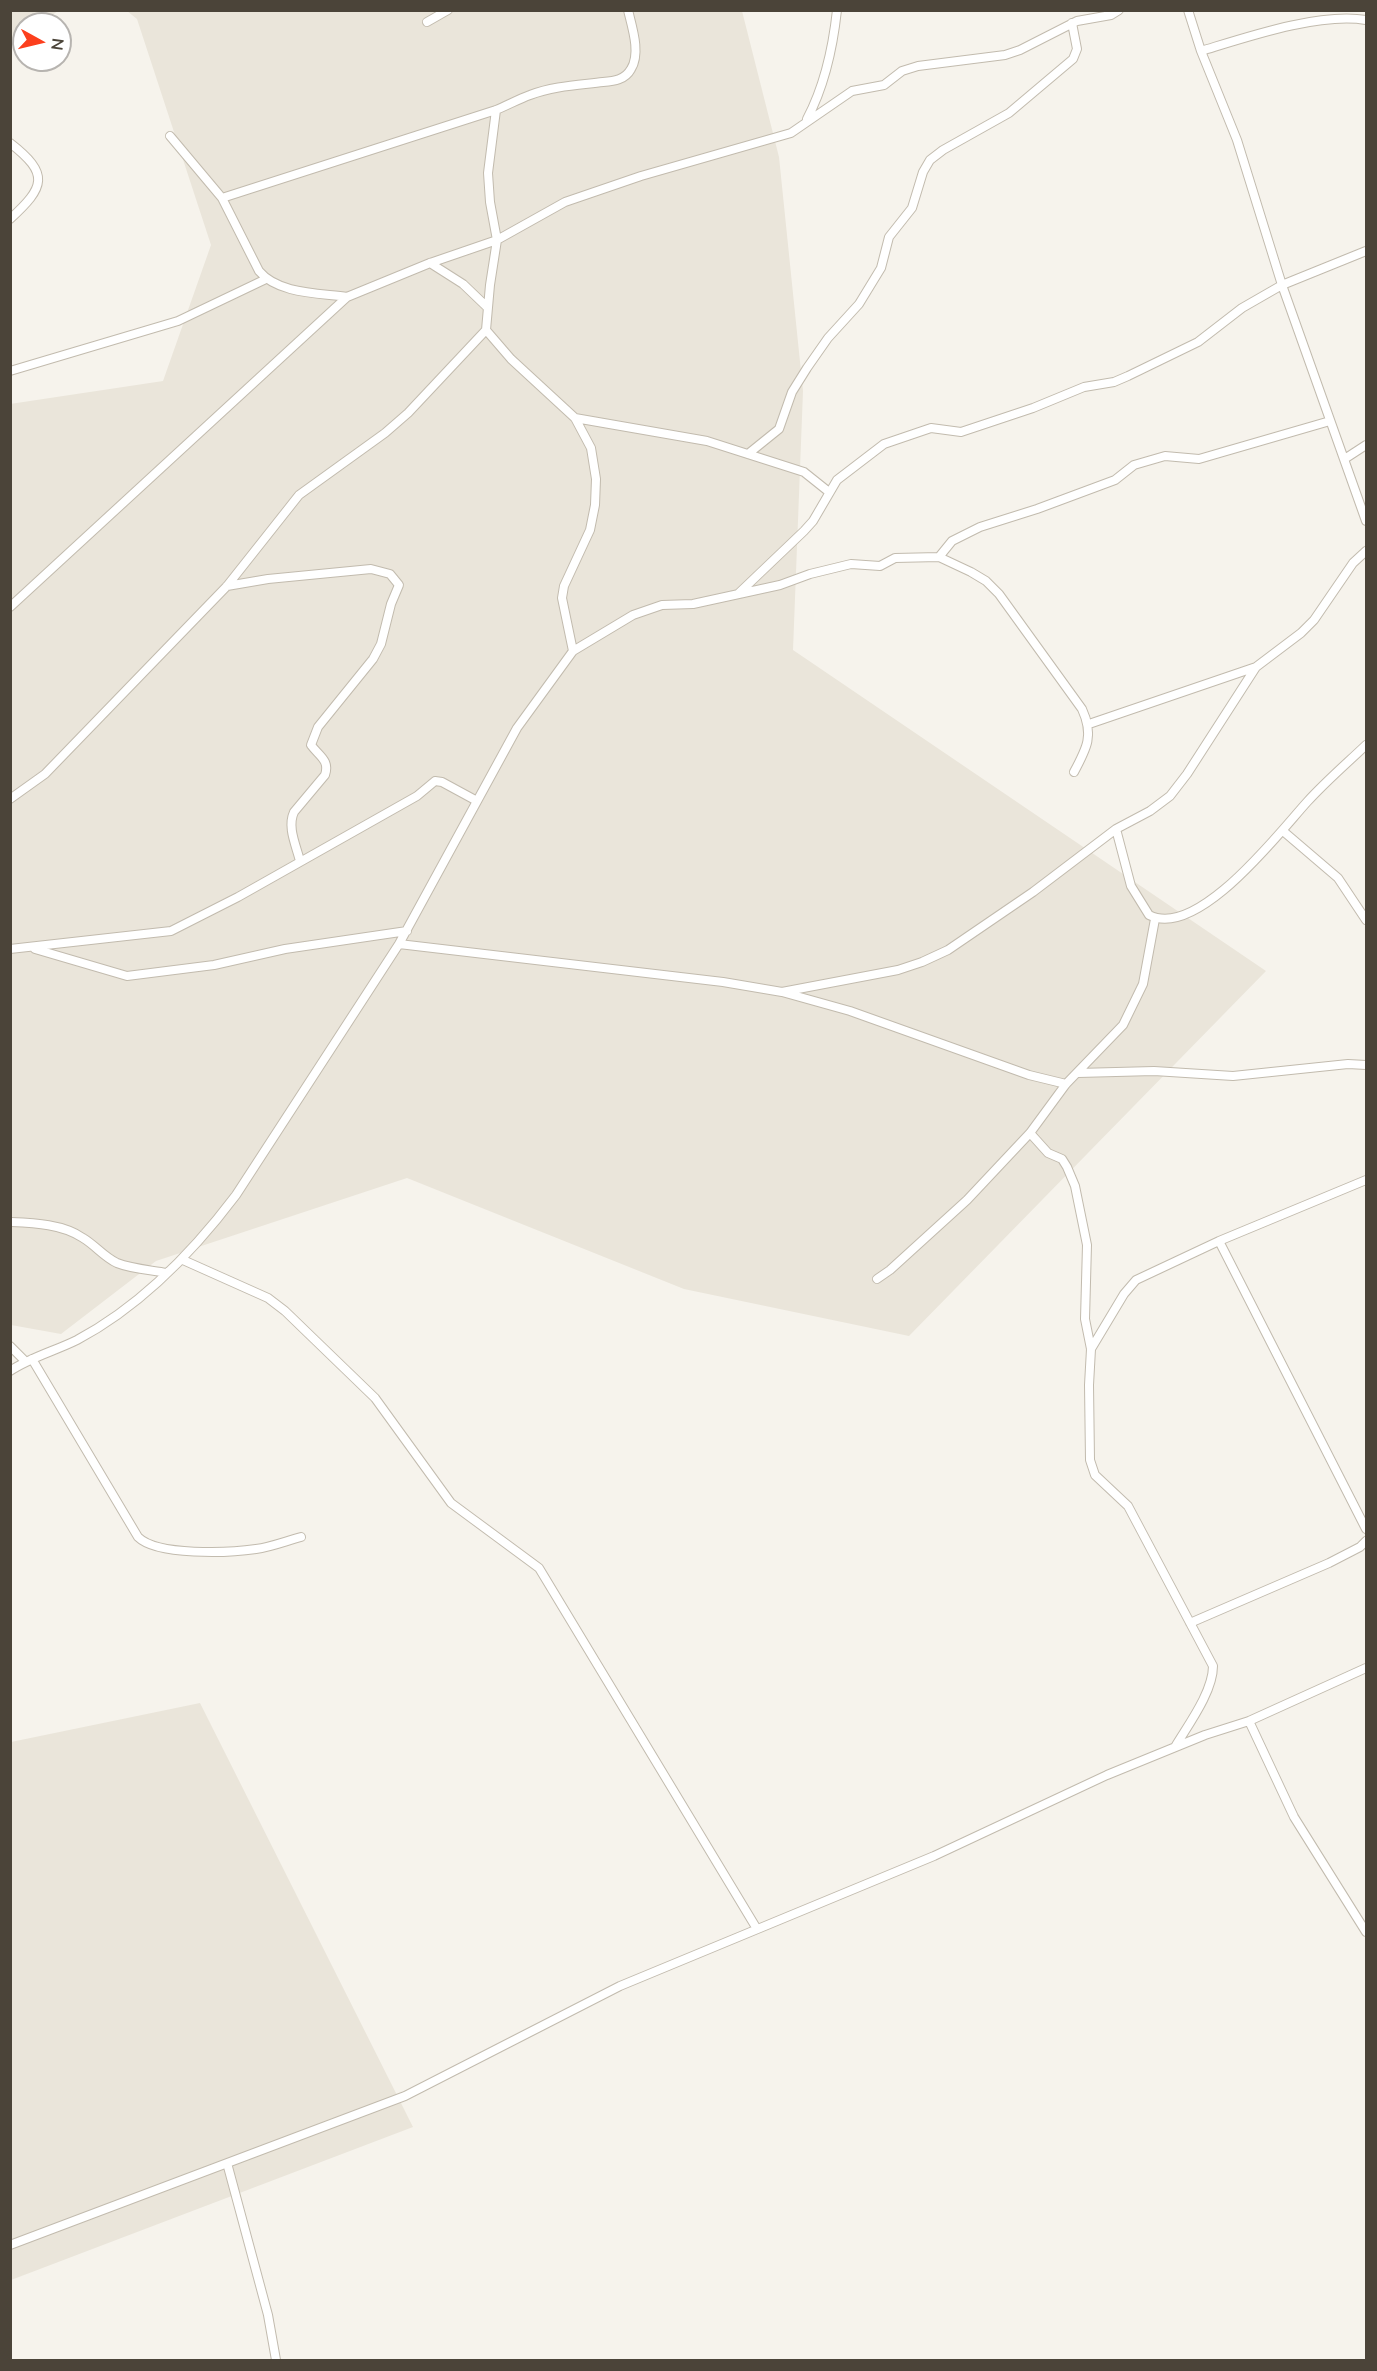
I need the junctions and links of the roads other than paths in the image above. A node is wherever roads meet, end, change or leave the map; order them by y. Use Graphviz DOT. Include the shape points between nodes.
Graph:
graph roads {
  1 [pos="448,10"];
  2 [pos="628,10"];
  3 [pos="837,10"];
  4 [pos="1119,10"];
  5 [pos="1188,10"];
  6 [pos="1366,20"];
  7 [pos="427,22"];
  8 [pos="1072,23"];
  9 [pos="1201,51"];
  10 [pos="496,110"];
  11 [pos="806,123"];
  12 [pos="170,136"];
  13 [pos="10,144"];
  14 [pos="222,198"];
  15 [pos="10,219"];
  16 [pos="497,240"];
  17 [pos="1366,250"];
  18 [pos="430,263"];
  19 [pos="266,279"];
  20 [pos="1282,285"];
  21 [pos="347,297"];
  22 [pos="487,308"];
  23 [pos="486,330"];
  24 [pos="10,371"];
  25 [pos="575,418"];
  26 [pos="1330,421"];
  27 [pos="1366,445"];
  28 [pos="748,454"];
  29 [pos="1346,458"];
  30 [pos="829,492"];
  31 [pos="1366,521"];
  32 [pos="1366,552"];
  33 [pos="939,557"];
  34 [pos="227,586"];
  35 [pos="739,593"];
  36 [pos="10,607"];
  37 [pos="573,651"];
  38 [pos="1256,667"];
  39 [pos="1089,724"];
  40 [pos="1366,745"];
  41 [pos="1074,772"];
  42 [pos="10,799"];
  43 [pos="477,801"];
  44 [pos="1116,829"];
  45 [pos="1283,831"];
  46 [pos="300,861"];
  47 [pos="1155,919"];
  48 [pos="1366,920"];
  49 [pos="406,931"];
  50 [pos="399,944"];
  51 [pos="32,948"];
  52 [pos="10,949"];
  53 [pos="782,992"];
  54 [pos="1366,1065"];
  55 [pos="1078,1073"];
  56 [pos="1066,1084"];
  57 [pos="1030,1133"];
  58 [pos="1366,1180"];
  59 [pos="10,1222"];
  60 [pos="1219,1240"];
  61 [pos="183,1260"];
  62 [pos="167,1273"];
  63 [pos="877,1279"];
  64 [pos="10,1346"];
  65 [pos="1091,1349"];
  66 [pos="29,1361"];
  67 [pos="13,1368"];
  68 [pos="1366,1529"];
  69 [pos="301,1537"];
  70 [pos="1366,1541"];
  71 [pos="1190,1623"];
  72 [pos="1366,1668"];
  73 [pos="1249,1721"];
  74 [pos="1175,1747"];
  75 [pos="757,1929"];
  76 [pos="1366,1932"];
  77 [pos="227,2163"];
  78 [pos="10,2245"];
  79 [pos="276,2361"];
  1 -- 7 [label="street"];
  2 -- 10 [label="street" via="635,58 624,77 562,86"];
  3 -- 11 [label="street" via="824,75"];
  4 -- 8 [label="street"];
  5 -- 9 [label="street"];
  6 -- 9 [label="street" via="1344,18 1285,27"];
  8 -- 11 [label="street" via="1005,55 902,71 887,84 852,92"];
  8 -- 28 [label="street" via="1077,49 1073,59 1009,113 930,160 912,208 889,237 875,277 807,368 792,392 779,429"];
  9 -- 20 [label="street" via="1238,140"];
  10 -- 14 [label="street"];
  10 -- 16 [label="street" via="488,173"];
  11 -- 16 [label="street" via="780,137 565,202"];
  12 -- 14 [label="street"];
  13 -- 15 [label="street" via="34,164 38,183 28,203"];
  14 -- 19 [label="street"];
  16 -- 18 [label="street"];
  16 -- 22 [label="street"];
  17 -- 20 [label="street"];
  18 -- 21 [label="street"];
  18 -- 22 [label="street" via="463,284"];
  19 -- 21 [label="street" via="276,285"];
  19 -- 24 [label="street" via="178,321"];
  20 -- 26 [label="street"];
  20 -- 30 [label="street" via="1242,308 1198,342 1114,382 1084,387 961,432 931,428 884,444 837,480"];
  21 -- 36 [label="street"];
  22 -- 23 [label="street"];
  23 -- 25 [label="street" via="511,359"];
  23 -- 34 [label="street" via="408,413 299,495"];
  25 -- 28 [label="street" via="707,441"];
  25 -- 37 [label="street" via="591,448 596,479 590,530 562,598"];
  26 -- 29 [label="street"];
  26 -- 33 [label="street" via="1198,459 1165,456 1134,465 1115,480 973,530 952,541"];
  27 -- 29 [label="street"];
  28 -- 30 [label="street" via="804,472"];
  29 -- 31 [label="street"];
  30 -- 35 [label="street" via="813,521"];
  32 -- 38 [label="street" via="1353,563 1314,620"];
  33 -- 35 [label="street" via="895,558 880,566 846,565"];
  33 -- 39 [label="street" via="986,581 999,594"];
  34 -- 42 [label="street" via="45,774"];
  34 -- 46 [label="street" via="371,569 390,574 399,585 373,659 312,739 311,745 327,767 291,818"];
  35 -- 37 [label="street" via="693,604 662,605 633,615"];
  37 -- 43 [label="street" via="517,728"];
  38 -- 39 [label="street"];
  38 -- 44 [label="street" via="1170,796"];
  39 -- 41 [label="street" via="1084,752"];
  40 -- 45 [label="street" via="1326,781"];
  43 -- 46 [label="street" via="435,782"];
  43 -- 49 [label="street"];
  44 -- 47 [label="street" via="1131,886 1143,908"];
  44 -- 53 [label="street" via="1033,892 948,950 922,963"];
  45 -- 47 [label="street" via="1243,873 1200,907 1174,920"];
  45 -- 48 [label="street" via="1338,878"];
  46 -- 51 [label="street" via="171,931"];
  47 -- 55 [label="street" via="1143,984 1133,1005 1123,1024"];
  49 -- 50 [label="street"];
  49 -- 51 [label="street" via="127,976"];
  50 -- 53 [label="street"];
  50 -- 61 [label="street" via="236,1195"];
  51 -- 52 [label="street"];
  53 -- 56 [label="street"];
  54 -- 55 [label="street" via="1233,1076 1154,1071"];
  55 -- 56 [label="street"];
  56 -- 57 [label="street"];
  57 -- 63 [label="street" via="966,1200"];
  57 -- 65 [label="street" via="1048,1153 1065,1163 1076,1186 1087,1245 1086,1329"];
  58 -- 60 [label="street"];
  59 -- 62 [label="street" via="60,1228 82,1236 113,1261"];
  60 -- 65 [label="street" via="1136,1280"];
  60 -- 68 [label="street"];
  61 -- 62 [label="street"];
  61 -- 75 [label="street" via="268,1298 285,1311 375,1398 451,1503 539,1568"];
  62 -- 66 [label="street" via="77,1340"];
  64 -- 66 [label="street"];
  65 -- 71 [label="street" via="1092,1469 1128,1506"];
  66 -- 67 [label="street"];
  66 -- 69 [label="street" via="144,1542 161,1549 235,1550 256,1549"];
  70 -- 71 [label="street" via="1329,1563"];
  71 -- 74 [label="street" via="1213,1666 1213,1675"];
  72 -- 73 [label="street"];
  73 -- 74 [label="street"];
  73 -- 76 [label="street" via="1294,1817"];
  74 -- 75 [label="street" via="934,1856"];
  75 -- 77 [label="street" via="620,1986 405,2096"];
  77 -- 78 [label="street"];
  77 -- 79 [label="street" via="268,2315"];
}
